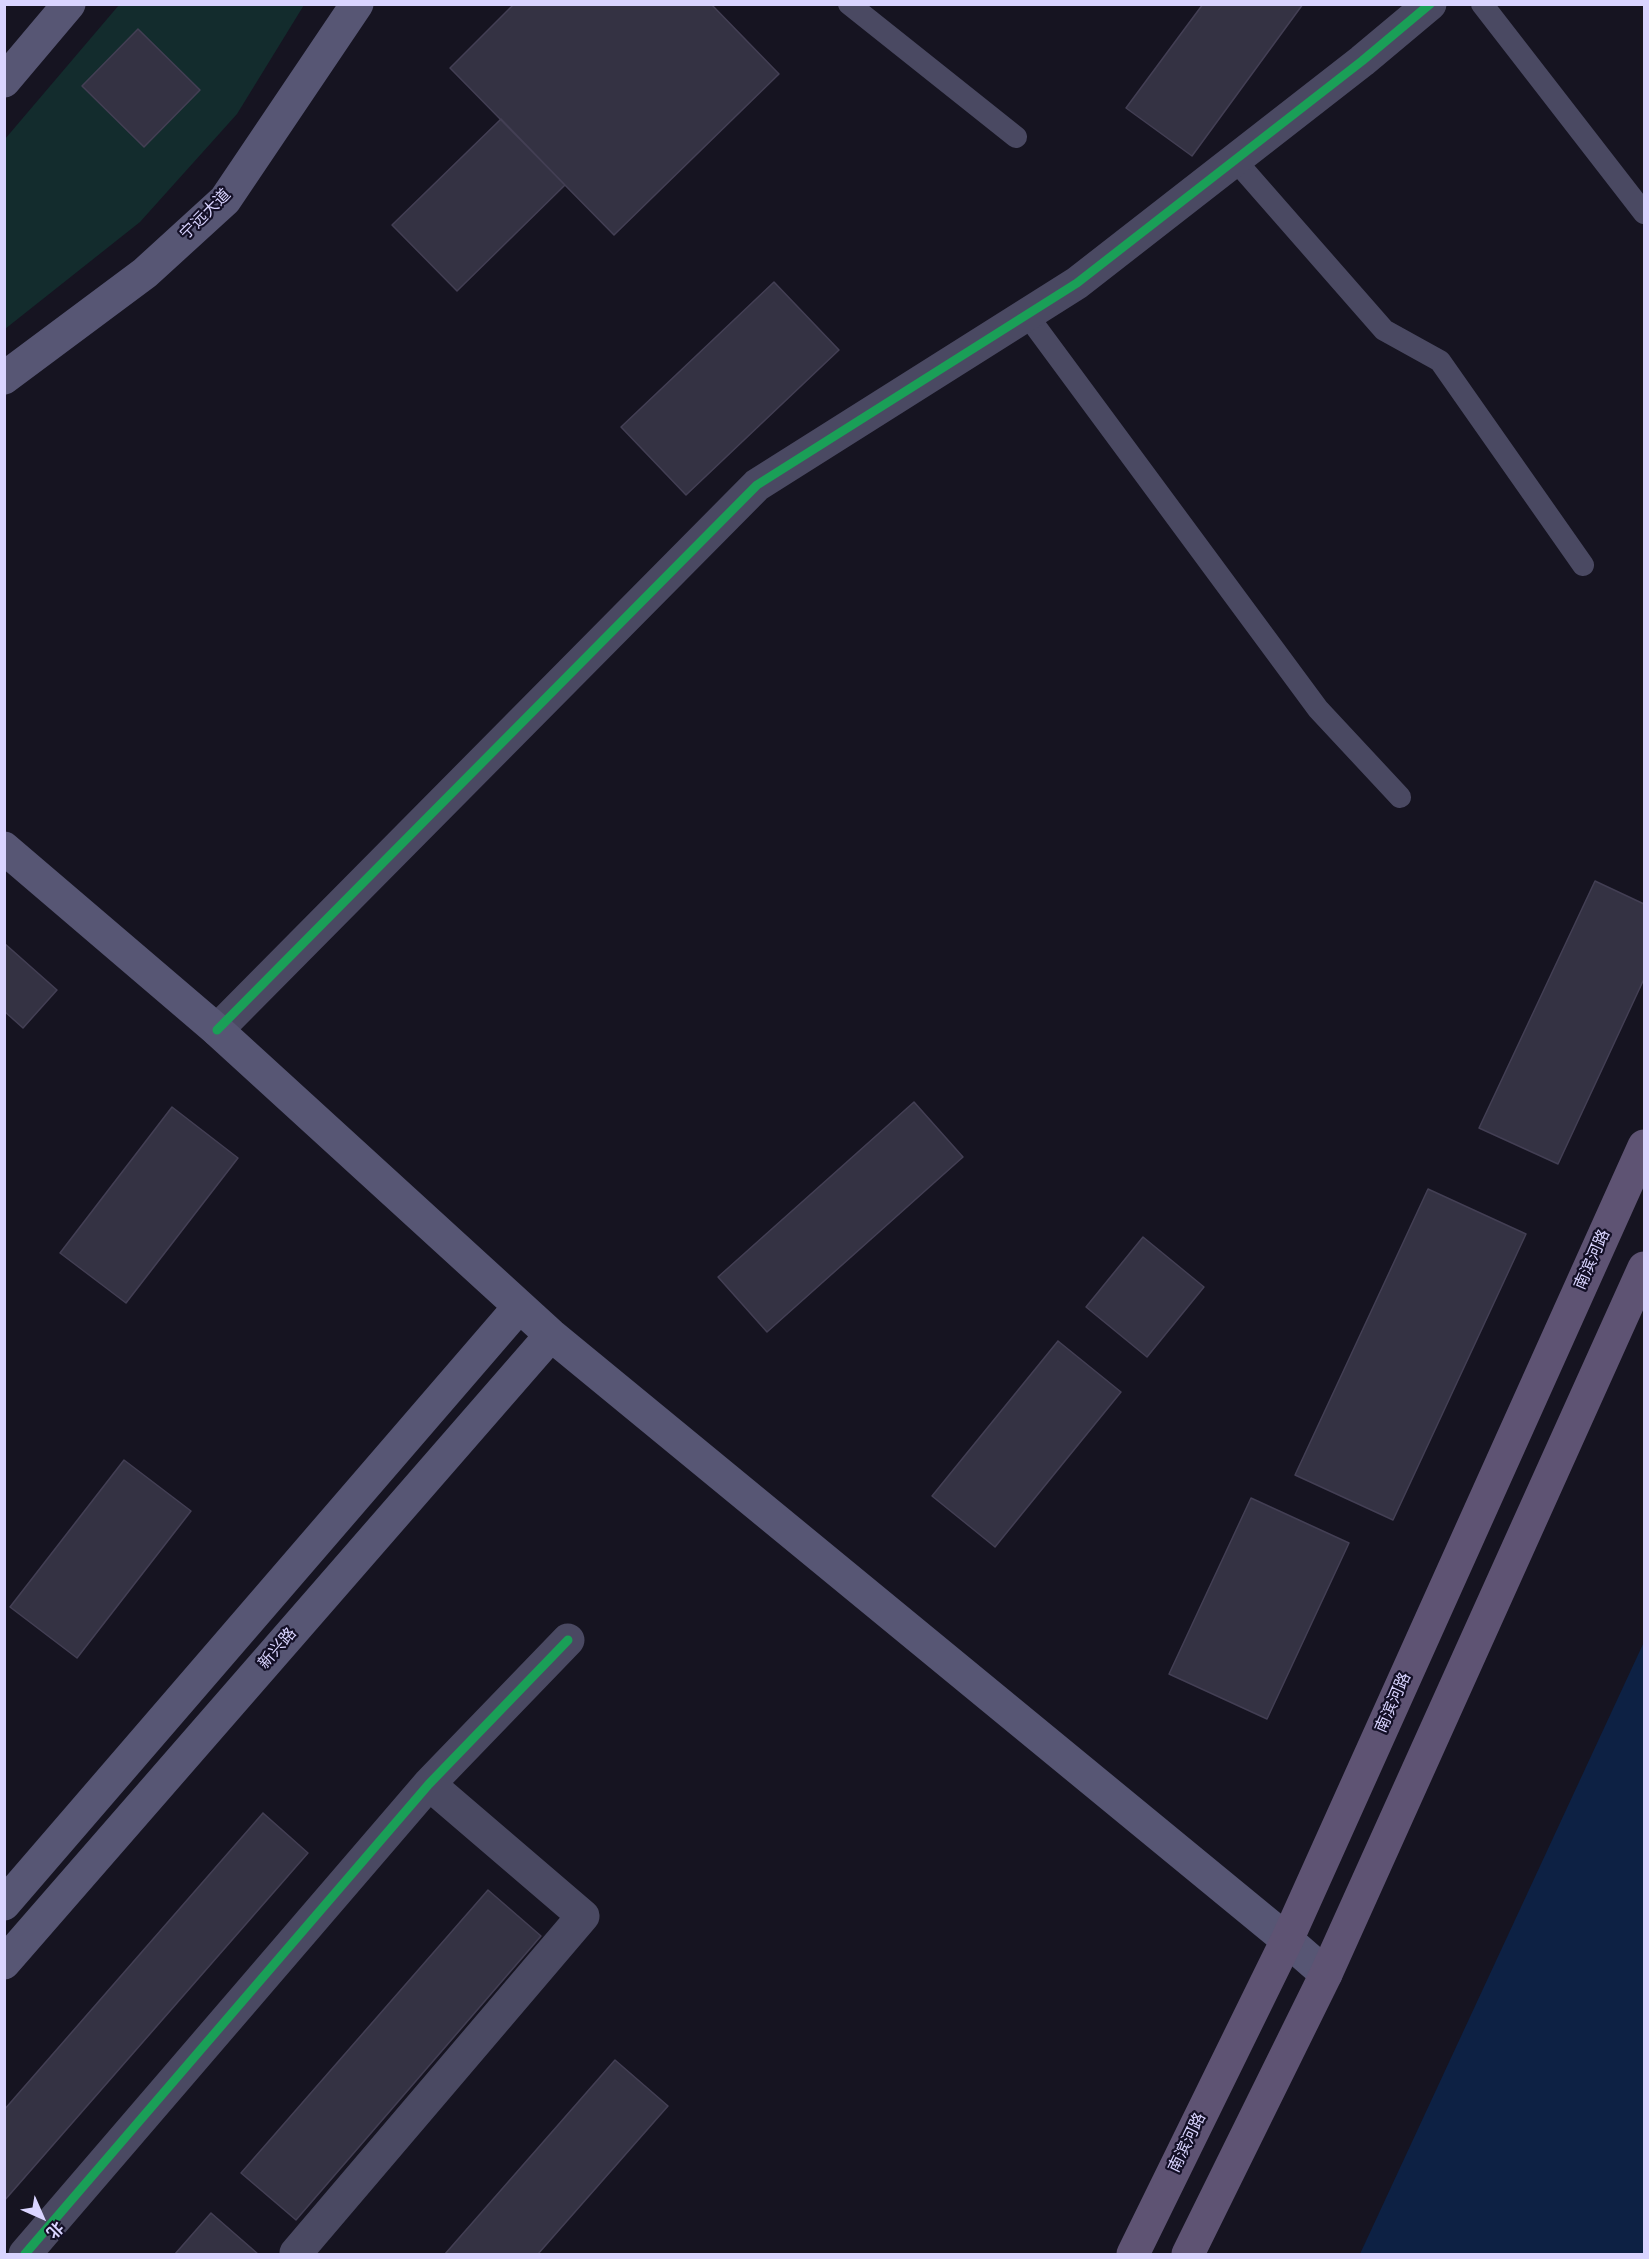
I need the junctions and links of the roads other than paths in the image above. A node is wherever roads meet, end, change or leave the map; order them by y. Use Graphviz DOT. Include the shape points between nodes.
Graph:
graph roads {
  1 [pos="69,4"];
  2 [pos="357,4"];
  3 [pos="849,4"];
  4 [pos="1430,4"];
  5 [pos="1482,4"];
  6 [pos="4,81"];
  7 [pos="1016,137"];
  8 [pos="1235,160"];
  9 [pos="1644,213"];
  10 [pos="1027,315"];
  11 [pos="4,378"];
  12 [pos="1583,565"];
  13 [pos="1400,797"];
  14 [pos="4,848"];
  15 [pos="216,1030"];
  16 [pos="1644,1146"];
  17 [pos="1644,1268"];
  18 [pos="519,1307"];
  19 [pos="551,1335"];
  20 [pos="568,1640"];
  21 [pos="429,1784"];
  22 [pos="4,1904"];
  23 [pos="1287,1940"];
  24 [pos="4,1963"];
  25 [pos="1326,1974"];
  26 [pos="25,2254"];
  27 [pos="298,2254"];
  28 [pos="1132,2254"];
  29 [pos="1188,2254"];
  1 -- 6 [label="main road"];
  2 -- 11 [label="main road, 宁远大道" via="225,200 145,273"];
  3 -- 7 [label="lane"];
  4 -- 8 [label="street"];
  5 -- 9 [label="lane"];
  8 -- 10 [label="street" via="1077,283"];
  8 -- 12 [label="lane" via="1384,330 1440,361"];
  10 -- 13 [label="lane" via="1318,709"];
  10 -- 15 [label="street" via="757,485"];
  14 -- 15 [label="main road"];
  15 -- 18 [label="main road"];
  16 -- 23 [label="main road, 南滨河路"];
  17 -- 25 [label="main road"];
  18 -- 19 [label="main road"];
  18 -- 22 [label="main road"];
  19 -- 23 [label="main road"];
  19 -- 24 [label="main road, 新兴路"];
  20 -- 21 [label="street"];
  21 -- 26 [label="street"];
  21 -- 27 [label="street" via="583,1916"];
  23 -- 25 [label="main road"];
  23 -- 28 [label="main road, 南滨河路"];
  25 -- 29 [label="main road"];
}
